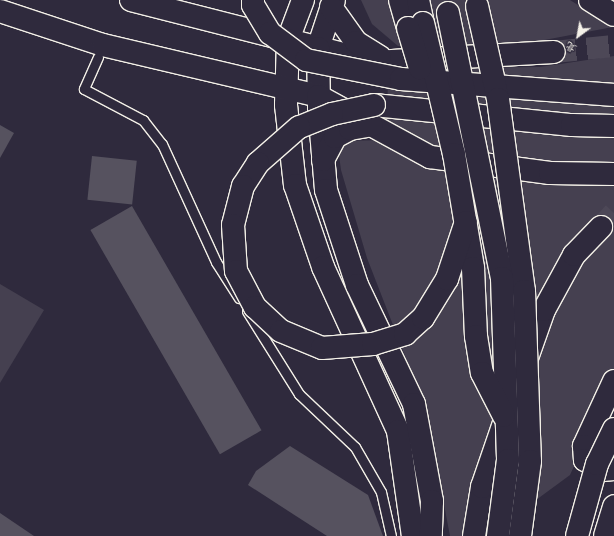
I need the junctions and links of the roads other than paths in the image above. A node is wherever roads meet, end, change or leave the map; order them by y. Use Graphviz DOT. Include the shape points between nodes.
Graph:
graph roads {
  1 [pos="131,0"];
  2 [pos="253,0"];
  3 [pos="303,0"];
  4 [pos="400,0"];
  5 [pos="418,0"];
  6 [pos="590,0"];
  7 [pos="476,3"];
  8 [pos="333,4"];
  9 [pos="447,6"];
  10 [pos="0,10"];
  11 [pos="614,15"];
  12 [pos="288,40"];
  13 [pos="318,48"];
  14 [pos="554,52"];
  15 [pos="98,57"];
  16 [pos="386,61"];
  17 [pos="287,88"];
  18 [pos="614,95"];
  19 [pos="318,96"];
  20 [pos="372,125"];
  21 [pos="614,126"];
  22 [pos="454,154"];
  23 [pos="323,160"];
  24 [pos="614,174"];
  25 [pos="466,222"];
  26 [pos="601,227"];
  27 [pos="614,381"];
  28 [pos="507,421"];
  29 [pos="614,429"];
  30 [pos="614,469"];
  31 [pos="614,506"];
  32 [pos="391,536"];
  33 [pos="413,536"];
  34 [pos="431,536"];
  35 [pos="474,536"];
  36 [pos="498,536"];
  37 [pos="520,536"];
  38 [pos="577,536"];
  39 [pos="605,536"];
  1 -- 12 [label="main road"];
  2 -- 18 [label="main road, bridge" via="253,5 270,33 306,60 401,79"];
  3 -- 12 [label="main road"];
  4 -- 22 [label="main road, bridge" via="437,136"];
  5 -- 22 [label="main road, bridge"];
  6 -- 11 [label="main road"];
  7 -- 37 [label="main road, bridge" via="498,99 524,291 530,461"];
  8 -- 13 [label="main road"];
  8 -- 16 [label="main road" via="356,42"];
  9 -- 28 [label="main road, bridge" via="502,278"];
  10 -- 17 [label="main road" via="103,45"];
  12 -- 13 [label="main road"];
  12 -- 17 [label="main road"];
  13 -- 16 [label="main road" via="374,62"];
  13 -- 19 [label="main road"];
  14 -- 16 [label="main road"];
  15 -- 32 [label="lane" via="84,89 143,120 162,144 216,262 299,394 355,447 381,492"];
  17 -- 19 [label="main road"];
  17 -- 33 [label="main road" via="286,105 295,185 323,267 398,431"];
  19 -- 20 [label="main road"];
  19 -- 23 [label="main road"];
  20 -- 23 [label="main road" via="350,129 335,137"];
  20 -- 24 [label="main road" via="430,157 550,173"];
  21 -- 25 [label="main road, bridge" via="572,126 374,104 332,114 299,127 258,163 243,186 233,225 236,271 255,306 281,331 322,348 373,344 405,334 423,318 447,280"];
  22 -- 25 [label="main road, bridge"];
  23 -- 34 [label="main road" via="326,190 357,284 414,404 432,501"];
  25 -- 28 [label="main road, bridge" via="473,268 476,336 482,373"];
  26 -- 35 [label="main road" via="574,255 544,310 482,487"];
  27 -- 30 [label="main road" via="584,446 585,460 602,470"];
  28 -- 36 [label="main road, bridge" via="508,460"];
  29 -- 38 [label="main road, bridge" via="597,464"];
  31 -- 39 [label="main road"];
}
